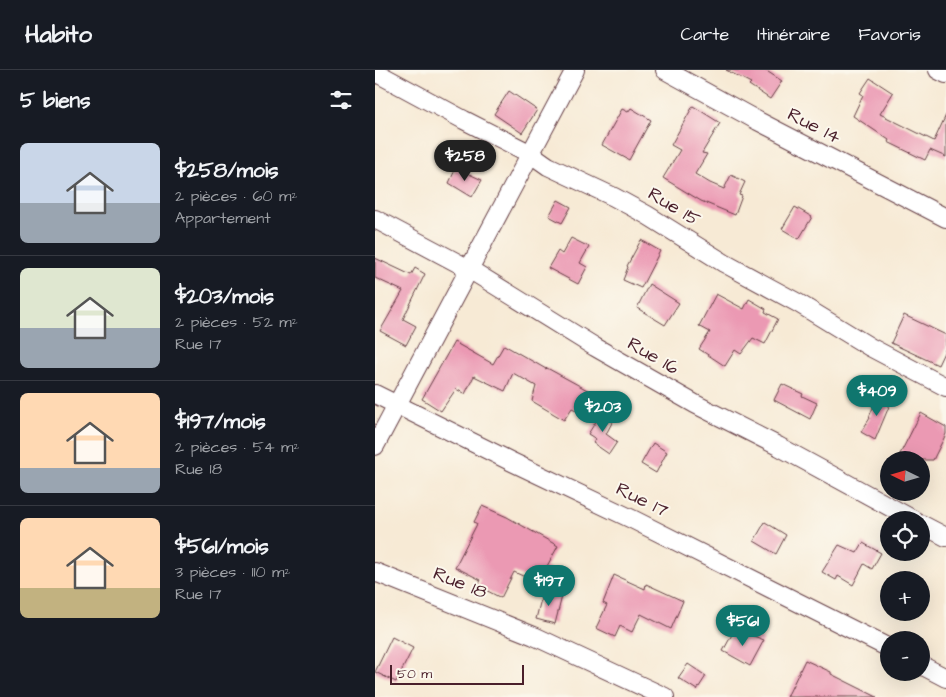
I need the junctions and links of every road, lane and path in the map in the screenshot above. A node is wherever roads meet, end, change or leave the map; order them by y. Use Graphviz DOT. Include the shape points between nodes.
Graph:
graph roads {
  1 [pos="575,70"];
  2 [pos="665,70"];
  3 [pos="938,70"];
  4 [pos="375,72"];
  5 [pos="946,74"];
  6 [pos="531,154"];
  7 [pos="946,218"];
  8 [pos="375,219"];
  9 [pos="469,269"];
  10 [pos="946,387"];
  11 [pos="375,394"];
  12 [pos="397,404"];
  13 [pos="375,446"];
  14 [pos="898,511"];
  15 [pos="930,529"];
  16 [pos="946,537"];
  17 [pos="375,572"];
  18 [pos="880,643"];
  19 [pos="930,670"];
  20 [pos="946,678"];
  21 [pos="665,697"];
  1 -- 6 [label="street"];
  2 -- 7 [label="street, Rue 14"];
  3 -- 5 [label="street"];
  4 -- 6 [label="street, Rue 15"];
  6 -- 9 [label="street"];
  6 -- 10 [label="street, Rue 15" via="548,166 647,215 870,347"];
  8 -- 9 [label="street, Rue 16"];
  9 -- 12 [label="street"];
  9 -- 14 [label="street, Rue 16" via="695,404"];
  11 -- 12 [label="street, Rue 17"];
  12 -- 13 [label="street"];
  12 -- 18 [label="street, Rue 17"];
  15 -- 16 [label="street"];
  17 -- 21 [label="street, Rue 18" via="534,636"];
  19 -- 20 [label="street"];
}
